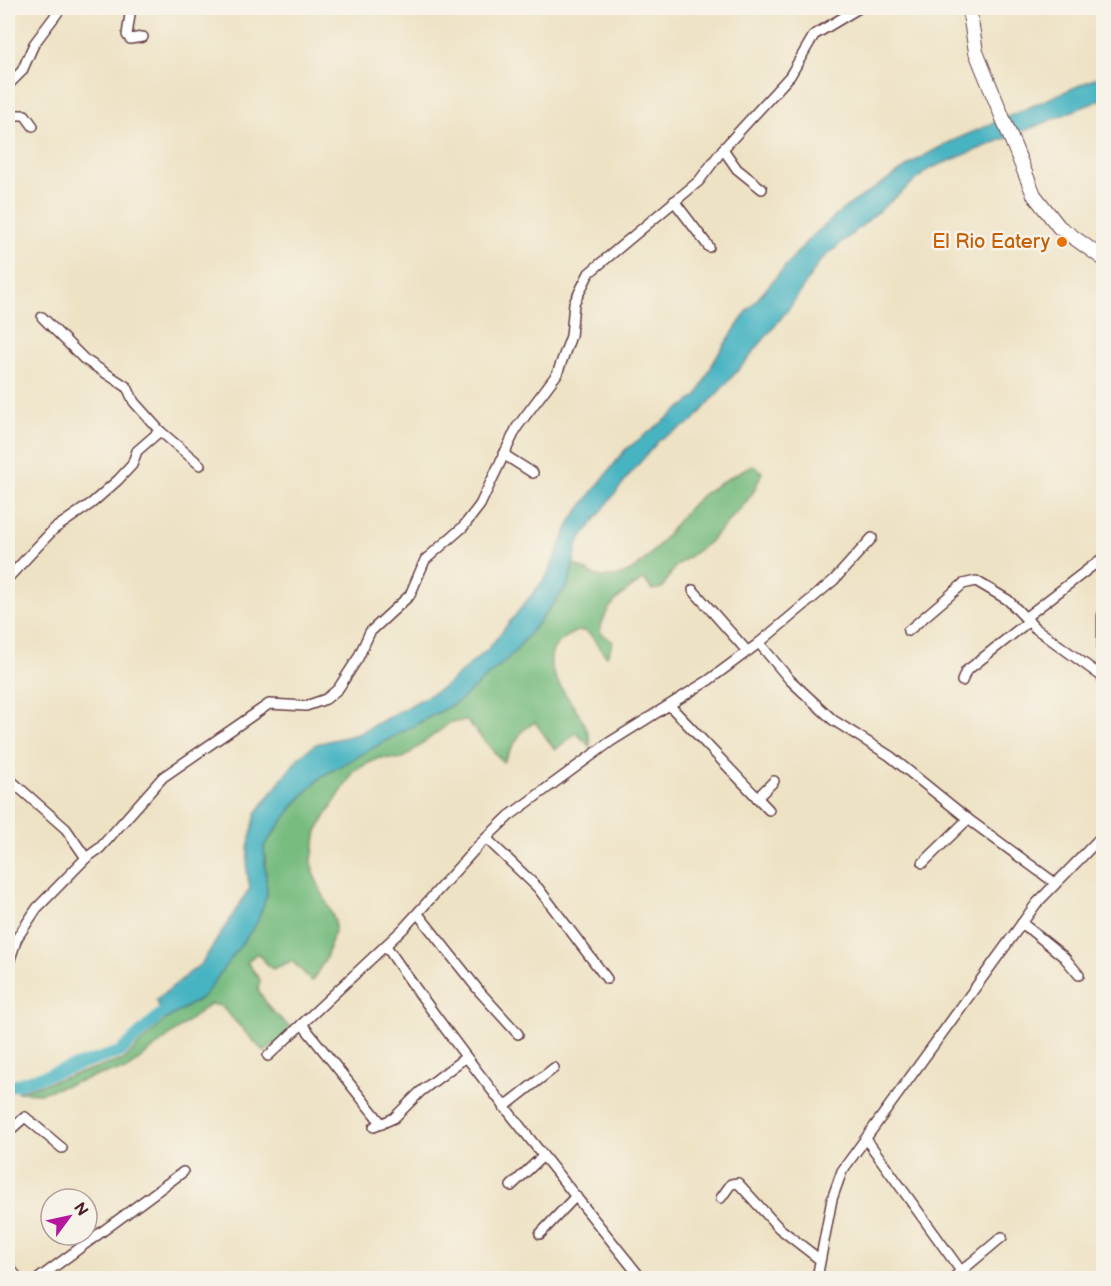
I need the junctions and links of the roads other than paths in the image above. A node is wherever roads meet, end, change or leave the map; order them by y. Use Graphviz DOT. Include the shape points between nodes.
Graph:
graph roads {
  1 [pos="61,8"];
  2 [pos="131,8"];
  3 [pos="859,8"];
  4 [pos="969,8"];
  5 [pos="143,37"];
  6 [pos="8,86"];
  7 [pos="8,115"];
  8 [pos="33,126"];
  9 [pos="723,149"];
  10 [pos="762,189"];
  11 [pos="674,201"];
  12 [pos="709,247"];
  13 [pos="1104,259"];
  14 [pos="42,317"];
  15 [pos="160,431"];
  16 [pos="503,454"];
  17 [pos="200,465"];
  18 [pos="533,473"];
  19 [pos="872,538"];
  20 [pos="1104,557"];
  21 [pos="8,578"];
  22 [pos="693,590"];
  23 [pos="1104,615"];
  24 [pos="1028,619"];
  25 [pos="908,631"];
  26 [pos="759,643"];
  27 [pos="747,651"];
  28 [pos="1104,678"];
  29 [pos="962,681"];
  30 [pos="670,706"];
  31 [pos="8,778"];
  32 [pos="774,781"];
  33 [pos="757,798"];
  34 [pos="769,810"];
  35 [pos="968,819"];
  36 [pos="1104,834"];
  37 [pos="486,838"];
  38 [pos="86,858"];
  39 [pos="923,863"];
  40 [pos="1055,883"];
  41 [pos="418,914"];
  42 [pos="1022,923"];
  43 [pos="386,946"];
  44 [pos="8,965"];
  45 [pos="1079,975"];
  46 [pos="607,979"];
  47 [pos="302,1024"];
  48 [pos="518,1034"];
  49 [pos="268,1056"];
  50 [pos="466,1057"];
  51 [pos="554,1068"];
  52 [pos="504,1107"];
  53 [pos="8,1132"];
  54 [pos="866,1139"];
  55 [pos="62,1149"];
  56 [pos="543,1156"];
  57 [pos="183,1172"];
  58 [pos="511,1186"];
  59 [pos="576,1196"];
  60 [pos="721,1198"];
  61 [pos="540,1234"];
  62 [pos="1002,1237"];
  63 [pos="819,1259"];
  64 [pos="8,1266"];
  65 [pos="961,1271"];
  66 [pos="18,1278"];
  67 [pos="39,1278"];
  68 [pos="641,1278"];
  69 [pos="817,1278"];
  70 [pos="953,1278"];
  1 -- 6 [label="street" via="34,44 22,71"];
  2 -- 5 [label="street" via="126,35 130,39"];
  3 -- 9 [label="street" via="814,35 790,76"];
  4 -- 13 [label="highway" via="976,52 1034,195 1049,217"];
  7 -- 8 [label="street" via="24,116"];
  9 -- 10 [label="street" via="737,169"];
  9 -- 11 [label="street" via="699,181"];
  11 -- 12 [label="street"];
  11 -- 16 [label="street" via="585,278 574,303 571,336 557,374 523,417"];
  14 -- 15 [label="street" via="84,358 127,387 134,402"];
  15 -- 17 [label="street"];
  15 -- 21 [label="street" via="137,451 132,465 118,480 54,529"];
  16 -- 18 [label="street"];
  16 -- 38 [label="street" via="474,514 425,560 410,595 370,632 348,675 330,696 306,706 272,704 259,711 163,777 100,848"];
  19 -- 26 [label="street" via="834,580"];
  20 -- 24 [label="street"];
  22 -- 27 [label="street"];
  23 -- 28 [label="main road"];
  24 -- 25 [label="street" via="997,592 971,581"];
  24 -- 28 [label="street"];
  24 -- 29 [label="street" via="966,671"];
  26 -- 27 [label="street"];
  26 -- 35 [label="street" via="826,714 890,756"];
  27 -- 30 [label="street"];
  30 -- 33 [label="street"];
  30 -- 37 [label="street" via="576,765"];
  31 -- 38 [label="street" via="66,829"];
  32 -- 33 [label="street"];
  33 -- 34 [label="street"];
  35 -- 39 [label="street"];
  35 -- 40 [label="street"];
  36 -- 40 [label="street"];
  37 -- 41 [label="street"];
  37 -- 46 [label="street" via="538,888"];
  38 -- 44 [label="street" via="27,920"];
  40 -- 42 [label="street"];
  41 -- 43 [label="street"];
  41 -- 48 [label="street"];
  42 -- 45 [label="street" via="1064,957"];
  42 -- 54 [label="street"];
  43 -- 47 [label="street"];
  43 -- 50 [label="street"];
  47 -- 49 [label="street"];
  47 -- 50 [label="street" via="378,1126 394,1118 420,1092"];
  50 -- 52 [label="street"];
  51 -- 52 [label="street"];
  52 -- 56 [label="street"];
  53 -- 55 [label="street" via="25,1116"];
  54 -- 63 [label="street" via="836,1183"];
  54 -- 65 [label="street"];
  56 -- 58 [label="street"];
  56 -- 59 [label="street"];
  57 -- 67 [label="street"];
  59 -- 61 [label="street"];
  59 -- 68 [label="street"];
  60 -- 63 [label="street" via="731,1184 738,1183 779,1228"];
  62 -- 65 [label="street"];
  63 -- 69 [label="street"];
  64 -- 66 [label="street"];
  65 -- 70 [label="street"];
}
